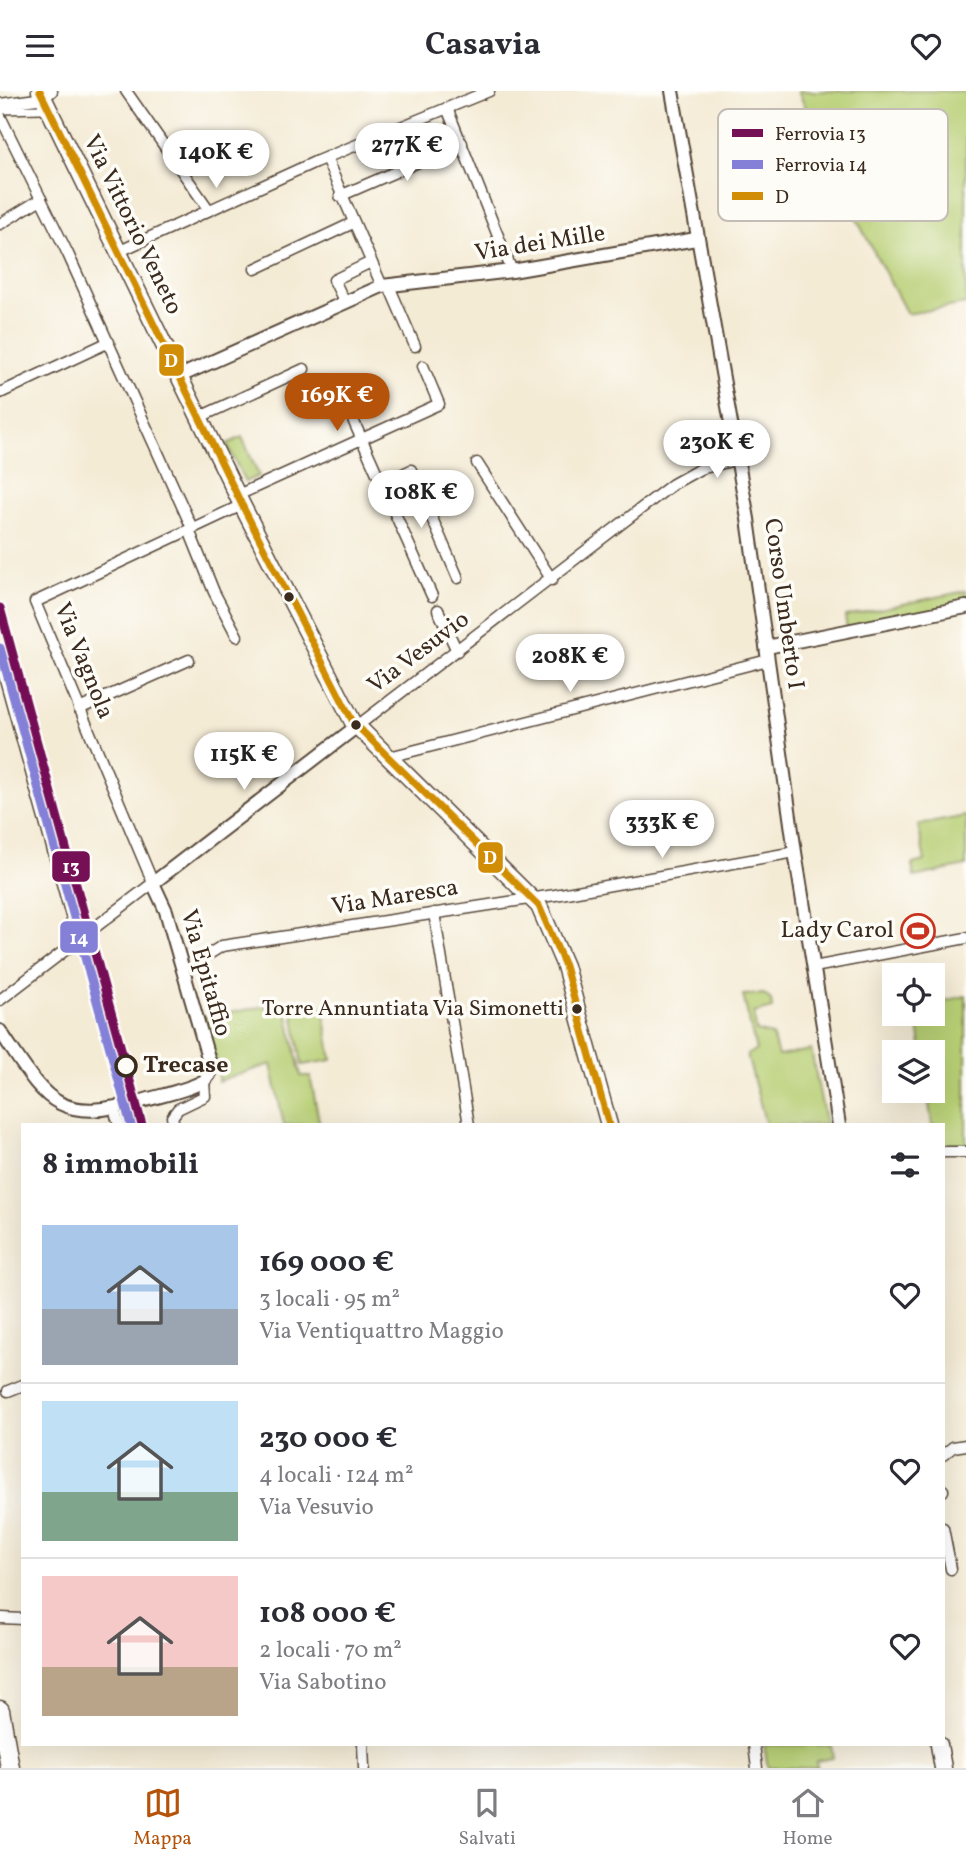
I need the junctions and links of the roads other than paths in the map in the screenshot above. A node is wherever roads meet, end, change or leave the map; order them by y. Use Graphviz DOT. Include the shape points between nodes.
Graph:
graph roads {
  1 [pos="126,91"];
  2 [pos="489,91"];
  3 [pos="672,91"];
  4 [pos="44,97"];
  5 [pos="447,108"];
  6 [pos="1,110"];
  7 [pos="462,143"];
  8 [pos="326,158"];
  9 [pos="340,196"];
  10 [pos="41,199"];
  11 [pos="209,210"];
  12 [pos="353,223"];
  13 [pos="0,224"];
  14 [pos="696,239"];
  15 [pos="120,251"];
  16 [pos="371,262"];
  17 [pos="256,269"];
  18 [pos="512,271"];
  19 [pos="386,286"];
  20 [pos="345,303"];
  21 [pos="109,342"];
  22 [pos="415,346"];
  23 [pos="423,366"];
  24 [pos="304,369"];
  25 [pos="180,376"];
  26 [pos="0,393"];
  27 [pos="345,402"];
  28 [pos="200,417"];
  29 [pos="362,438"];
  30 [pos="739,459"];
  31 [pos="477,463"];
  32 [pos="382,484"];
  33 [pos="240,500"];
  34 [pos="190,529"];
  35 [pos="458,578"];
  36 [pos="552,580"];
  37 [pos="432,596"];
  38 [pos="966,607"];
  39 [pos="438,610"];
  40 [pos="237,636"];
  41 [pos="457,651"];
  42 [pos="768,654"];
  43 [pos="189,660"];
  44 [pos="0,661"];
  45 [pos="79,709"];
  46 [pos="356,727"];
  47 [pos="388,760"];
  48 [pos="796,852"];
  49 [pos="153,883"];
  50 [pos="533,898"];
  51 [pos="434,913"];
  52 [pos="966,938"];
  53 [pos="78,941"];
  54 [pos="209,954"];
  55 [pos="814,967"];
  56 [pos="0,1000"];
  57 [pos="0,1031"];
  58 [pos="204,1081"];
  59 [pos="114,1109"];
  60 [pos="118,1123"];
  61 [pos="174,1123"];
  62 [pos="469,1123"];
  63 [pos="608,1123"];
  64 [pos="839,1123"];
  65 [pos="945,1152"];
  66 [pos="966,1152"];
  67 [pos="21,1386"];
  68 [pos="8,1391"];
  69 [pos="966,1445"];
  70 [pos="945,1453"];
  71 [pos="945,1538"];
  72 [pos="951,1569"];
  73 [pos="2,1618"];
  74 [pos="21,1619"];
  75 [pos="0,1710"];
  76 [pos="363,1746"];
  77 [pos="754,1746"];
  78 [pos="939,1746"];
  79 [pos="10,1768"];
  80 [pos="364,1768"];
  81 [pos="757,1768"];
  82 [pos="943,1768"];
  1 -- 11 [label="street"];
  2 -- 5 [label="street"];
  3 -- 14 [label="street, Corso Umberto I"];
  4 -- 6 [label="street"];
  4 -- 15 [label="main road, Via Vittorio Veneto"];
  5 -- 7 [label="street"];
  5 -- 8 [label="street"];
  6 -- 10 [label="street"];
  7 -- 9 [label="street"];
  7 -- 18 [label="street"];
  8 -- 9 [label="street"];
  8 -- 11 [label="street"];
  9 -- 12 [label="street"];
  10 -- 13 [label="street"];
  10 -- 21 [label="street"];
  11 -- 15 [label="street"];
  12 -- 16 [label="street"];
  12 -- 17 [label="street"];
  14 -- 18 [label="street, Via dei Mille"];
  14 -- 30 [label="street, Corso Umberto I"];
  15 -- 25 [label="main road, Via Vittorio Veneto"];
  16 -- 19 [label="street"];
  16 -- 20 [label="street" via="334,280"];
  18 -- 19 [label="street, Via dei Mille"];
  19 -- 20 [label="street, Via dei Mille"];
  19 -- 22 [label="street"];
  20 -- 25 [label="street, Via dei Mille"];
  21 -- 26 [label="street"];
  21 -- 34 [label="street"];
  23 -- 29 [label="street" via="439,404"];
  24 -- 28 [label="street"];
  25 -- 28 [label="main road, Via Vittorio Veneto"];
  27 -- 29 [label="street"];
  28 -- 33 [label="main road, Via Vittorio Veneto"];
  29 -- 32 [label="street"];
  29 -- 33 [label="street"];
  30 -- 36 [label="street, Via Vesuvio" via="687,474"];
  30 -- 42 [label="street, Corso Umberto I"];
  31 -- 36 [label="street"];
  32 -- 35 [label="street" via="411,470"];
  32 -- 37 [label="street"];
  33 -- 34 [label="street"];
  33 -- 46 [label="main road, Via Vittorio Veneto"];
  34 -- 40 [label="street"];
  34 -- 45 [label="street, Via Vagnola" via="35,602"];
  36 -- 41 [label="street, Via Vesuvio"];
  38 -- 42 [label="street"];
  39 -- 41 [label="street"];
  41 -- 46 [label="street, Via Vesuvio"];
  42 -- 47 [label="street"];
  42 -- 48 [label="street, Corso Umberto I"];
  43 -- 45 [label="street"];
  44 -- 53 [label="street"];
  45 -- 49 [label="street, Via Vagnola"];
  46 -- 47 [label="main road, Via Vittorio Veneto"];
  46 -- 49 [label="street, Via Vesuvio"];
  47 -- 50 [label="main road, Via Vittorio Veneto"];
  48 -- 50 [label="street, Via Maresca"];
  48 -- 55 [label="street, Corso Umberto I"];
  49 -- 53 [label="street, Via Vesuvio"];
  49 -- 58 [label="street, Via Epitaffio" via="166,911 209,1061"];
  50 -- 51 [label="street, Via Maresca"];
  50 -- 63 [label="main road" via="565,966"];
  51 -- 54 [label="street, Via Maresca" via="222,946"];
  51 -- 62 [label="street"];
  52 -- 55 [label="street"];
  53 -- 56 [label="street, Via Vesuvio"];
  55 -- 64 [label="street, Corso Umberto I"];
  57 -- 59 [label="street" via="39,1089 69,1108"];
  58 -- 59 [label="street"];
  58 -- 61 [label="street" via="205,1096 178,1109"];
  59 -- 60 [label="street"];
  65 -- 66 [label="street"];
  67 -- 68 [label="street"];
  69 -- 70 [label="street"];
  71 -- 72 [label="street"];
  73 -- 74 [label="street"];
  75 -- 79 [label="highway"];
  76 -- 80 [label="street"];
  77 -- 81 [label="street"];
  78 -- 82 [label="main road"];
}
